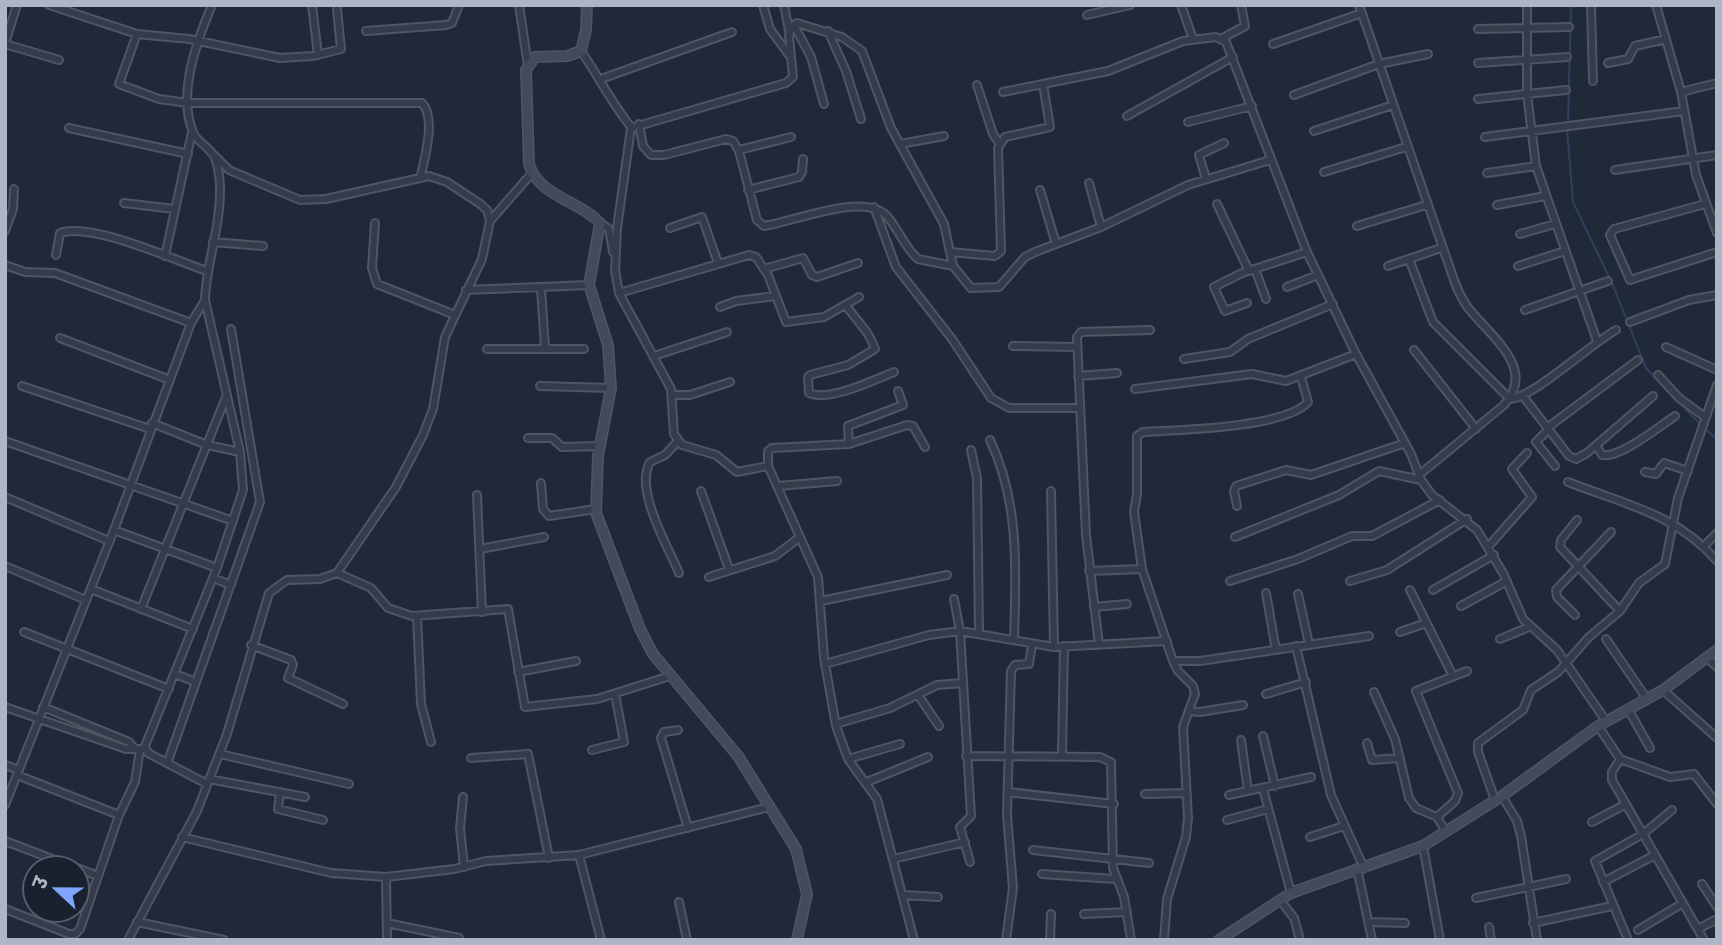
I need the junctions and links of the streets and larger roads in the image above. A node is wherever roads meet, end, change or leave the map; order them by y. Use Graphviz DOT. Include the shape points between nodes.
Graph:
graph roads {
  1 [pos="17,5"];
  2 [pos="49,5"];
  3 [pos="212,5"];
  4 [pos="312,5"];
  5 [pos="459,5"];
  6 [pos="519,5"];
  7 [pos="587,5"];
  8 [pos="763,5"];
  9 [pos="784,5"];
  10 [pos="1130,5"];
  11 [pos="1181,5"];
  12 [pos="1241,5"];
  13 [pos="1527,5"];
  14 [pos="1591,5"];
  15 [pos="1656,5"];
  16 [pos="61,7"];
  17 [pos="337,9"];
  18 [pos="1360,9"];
  19 [pos="1087,15"];
  20 [pos="1569,27"];
  21 [pos="792,28"];
  22 [pos="1526,28"];
  23 [pos="1479,29"];
  24 [pos="366,31"];
  25 [pos="828,31"];
  26 [pos="732,32"];
  27 [pos="137,34"];
  28 [pos="1193,39"];
  29 [pos="1221,39"];
  30 [pos="1666,39"];
  31 [pos="197,42"];
  32 [pos="5,43"];
  33 [pos="1273,44"];
  34 [pos="582,51"];
  35 [pos="1428,54"];
  36 [pos="318,55"];
  37 [pos="791,57"];
  38 [pos="1233,57"];
  39 [pos="1567,57"];
  40 [pos="1525,58"];
  41 [pos="59,60"];
  42 [pos="1478,63"];
  43 [pos="1608,63"];
  44 [pos="1379,64"];
  45 [pos="527,66"];
  46 [pos="601,79"];
  47 [pos="1593,81"];
  48 [pos="1717,83"];
  49 [pos="977,85"];
  50 [pos="1043,85"];
  51 [pos="1566,90"];
  52 [pos="1003,92"];
  53 [pos="1681,92"];
  54 [pos="1527,94"];
  55 [pos="1294,95"];
  56 [pos="1478,99"];
  57 [pos="188,103"];
  58 [pos="824,104"];
  59 [pos="1392,105"];
  60 [pos="1252,106"];
  61 [pos="1684,111"];
  62 [pos="1127,116"];
  63 [pos="861,119"];
  64 [pos="1188,122"];
  65 [pos="639,124"];
  66 [pos="631,127"];
  67 [pos="69,128"];
  68 [pos="1314,131"];
  69 [pos="192,132"];
  70 [pos="1530,132"];
  71 [pos="944,136"];
  72 [pos="1485,137"];
  73 [pos="791,138"];
  74 [pos="999,143"];
  75 [pos="1224,143"];
  76 [pos="900,144"];
  77 [pos="1406,147"];
  78 [pos="739,150"];
  79 [pos="188,154"];
  80 [pos="214,155"];
  81 [pos="1717,155"];
  82 [pos="803,159"];
  83 [pos="1270,160"];
  84 [pos="1693,160"];
  85 [pos="1536,166"];
  86 [pos="1615,170"];
  87 [pos="1324,172"];
  88 [pos="532,173"];
  89 [pos="1487,173"];
  90 [pos="421,175"];
  91 [pos="1206,179"];
  92 [pos="1089,183"];
  93 [pos="14,189"];
  94 [pos="748,190"];
  95 [pos="1040,190"];
  96 [pos="1545,196"];
  97 [pos="124,203"];
  98 [pos="1217,204"];
  99 [pos="1705,204"];
  100 [pos="1426,205"];
  101 [pos="1497,205"];
  102 [pos="874,207"];
  103 [pos="174,209"];
  104 [pos="490,221"];
  105 [pos="375,223"];
  106 [pos="600,223"];
  107 [pos="1555,224"];
  108 [pos="1357,226"];
  109 [pos="1101,227"];
  110 [pos="670,228"];
  111 [pos="5,231"];
  112 [pos="1717,232"];
  113 [pos="1520,234"];
  114 [pos="213,242"];
  115 [pos="1056,244"];
  116 [pos="263,246"];
  117 [pos="1441,248"];
  118 [pos="1565,251"];
  119 [pos="950,252"];
  120 [pos="1307,252"];
  121 [pos="1717,253"];
  122 [pos="56,255"];
  123 [pos="164,257"];
  124 [pos="1409,259"];
  125 [pos="858,262"];
  126 [pos="718,263"];
  127 [pos="5,265"];
  128 [pos="953,266"];
  129 [pos="1388,266"];
  130 [pos="1518,266"];
  131 [pos="764,269"];
  132 [pos="1252,270"];
  133 [pos="207,271"];
  134 [pos="615,272"];
  135 [pos="1318,275"];
  136 [pos="1608,281"];
  137 [pos="589,285"];
  138 [pos="1287,287"];
  139 [pos="541,289"];
  140 [pos="466,290"];
  141 [pos="1578,292"];
  142 [pos="619,293"];
  143 [pos="1717,295"];
  144 [pos="775,296"];
  145 [pos="859,297"];
  146 [pos="1266,299"];
  147 [pos="205,300"];
  148 [pos="1247,303"];
  149 [pos="1333,304"];
  150 [pos="846,305"];
  151 [pos="720,307"];
  152 [pos="1525,310"];
  153 [pos="455,315"];
  154 [pos="1630,322"];
  155 [pos="191,323"];
  156 [pos="231,329"];
  157 [pos="1150,330"];
  158 [pos="1616,330"];
  159 [pos="727,332"];
  160 [pos="60,338"];
  161 [pos="1597,341"];
  162 [pos="1013,346"];
  163 [pos="1077,347"];
  164 [pos="1666,347"];
  165 [pos="545,348"];
  166 [pos="487,349"];
  167 [pos="584,349"];
  168 [pos="1414,350"];
  169 [pos="1356,354"];
  170 [pos="654,356"];
  171 [pos="1184,359"];
  172 [pos="1638,360"];
  173 [pos="1717,370"];
  174 [pos="894,372"];
  175 [pos="1117,373"];
  176 [pos="1306,375"];
  177 [pos="1658,375"];
  178 [pos="1078,376"];
  179 [pos="170,380"];
  180 [pos="730,382"];
  181 [pos="1717,385"];
  182 [pos="22,386"];
  183 [pos="540,386"];
  184 [pos="611,388"];
  185 [pos="1135,389"];
  186 [pos="898,391"];
  187 [pos="226,395"];
  188 [pos="672,395"];
  189 [pos="1523,396"];
  190 [pos="1653,396"];
  191 [pos="1510,399"];
  192 [pos="1080,408"];
  193 [pos="1675,416"];
  194 [pos="1704,419"];
  195 [pos="151,426"];
  196 [pos="1476,429"];
  197 [pos="1548,429"];
  198 [pos="528,438"];
  199 [pos="990,440"];
  200 [pos="5,441"];
  201 [pos="678,442"];
  202 [pos="1405,443"];
  203 [pos="849,444"];
  204 [pos="207,445"];
  205 [pos="1596,445"];
  206 [pos="600,446"];
  207 [pos="925,447"];
  208 [pos="971,450"];
  209 [pos="240,452"];
  210 [pos="1527,453"];
  211 [pos="768,466"];
  212 [pos="1555,466"];
  213 [pos="1688,471"];
  214 [pos="1645,472"];
  215 [pos="1420,478"];
  216 [pos="837,481"];
  217 [pos="1568,482"];
  218 [pos="541,483"];
  219 [pos="131,485"];
  220 [pos="778,486"];
  221 [pos="701,491"];
  222 [pos="1051,491"];
  223 [pos="477,495"];
  224 [pos="5,497"];
  225 [pos="1440,500"];
  226 [pos="183,502"];
  227 [pos="1237,506"];
  228 [pos="596,509"];
  229 [pos="1466,519"];
  230 [pos="1577,520"];
  231 [pos="233,522"];
  232 [pos="1673,522"];
  233 [pos="114,530"];
  234 [pos="1611,532"];
  235 [pos="1717,533"];
  236 [pos="544,537"];
  237 [pos="800,537"];
  238 [pos="1236,537"];
  239 [pos="109,541"];
  240 [pos="1704,546"];
  241 [pos="1488,547"];
  242 [pos="480,549"];
  243 [pos="165,550"];
  244 [pos="1494,555"];
  245 [pos="1717,561"];
  246 [pos="5,566"];
  247 [pos="1579,566"];
  248 [pos="217,568"];
  249 [pos="730,569"];
  250 [pos="1142,569"];
  251 [pos="1089,571"];
  252 [pos="337,573"];
  253 [pos="680,573"];
  254 [pos="947,575"];
  255 [pos="709,577"];
  256 [pos="1230,581"];
  257 [pos="1350,581"];
  258 [pos="1507,581"];
  259 [pos="222,582"];
  260 [pos="91,589"];
  261 [pos="1410,590"];
  262 [pos="1433,590"];
  263 [pos="1266,593"];
  264 [pos="1298,594"];
  265 [pos="954,599"];
  266 [pos="86,600"];
  267 [pos="821,601"];
  268 [pos="1127,604"];
  269 [pos="1461,606"];
  270 [pos="1094,607"];
  271 [pos="141,609"];
  272 [pos="1620,611"];
  273 [pos="482,612"];
  274 [pos="1575,615"];
  275 [pos="417,616"];
  276 [pos="1426,623"];
  277 [pos="1529,626"];
  278 [pos="192,629"];
  279 [pos="960,631"];
  280 [pos="24,632"];
  281 [pos="979,632"];
  282 [pos="1400,632"];
  283 [pos="1369,636"];
  284 [pos="1500,639"];
  285 [pos="1606,639"];
  286 [pos="1014,640"];
  287 [pos="1167,641"];
  288 [pos="1309,644"];
  289 [pos="251,645"];
  290 [pos="1032,645"];
  291 [pos="1099,645"];
  292 [pos="1064,646"];
  293 [pos="1296,646"];
  294 [pos="1054,647"];
  295 [pos="65,649"];
  296 [pos="1276,650"];
  297 [pos="1717,650"];
  298 [pos="1706,657"];
  299 [pos="576,661"];
  300 [pos="1173,662"];
  301 [pos="825,664"];
  302 [pos="1567,664"];
  303 [pos="1717,667"];
  304 [pos="1467,671"];
  305 [pos="518,672"];
  306 [pos="1453,676"];
  307 [pos="670,677"];
  308 [pos="185,678"];
  309 [pos="1306,682"];
  310 [pos="963,683"];
  311 [pos="169,689"];
  312 [pos="1663,690"];
  313 [pos="1374,692"];
  314 [pos="615,694"];
  315 [pos="1266,694"];
  316 [pos="918,695"];
  317 [pos="1647,699"];
  318 [pos="343,704"];
  319 [pos="1243,705"];
  320 [pos="5,707"];
  321 [pos="43,707"];
  322 [pos="1628,709"];
  323 [pos="1189,711"];
  324 [pos="39,717"];
  325 [pos="836,724"];
  326 [pos="1602,724"];
  327 [pos="939,726"];
  328 [pos="678,730"];
  329 [pos="1264,737"];
  330 [pos="1717,738"];
  331 [pos="1241,740"];
  332 [pos="431,741"];
  333 [pos="1367,743"];
  334 [pos="900,744"];
  335 [pos="1650,748"];
  336 [pos="140,749"];
  337 [pos="592,750"];
  338 [pos="220,754"];
  339 [pos="966,755"];
  340 [pos="1009,755"];
  341 [pos="1062,755"];
  342 [pos="928,757"];
  343 [pos="471,758"];
  344 [pos="1399,758"];
  345 [pos="848,759"];
  346 [pos="1620,760"];
  347 [pos="168,761"];
  348 [pos="5,765"];
  349 [pos="18,773"];
  350 [pos="1311,777"];
  351 [pos="208,781"];
  352 [pos="867,782"];
  353 [pos="349,784"];
  354 [pos="1275,786"];
  355 [pos="1263,789"];
  356 [pos="280,792"];
  357 [pos="1008,792"];
  358 [pos="1248,792"];
  359 [pos="1185,793"];
  360 [pos="1145,794"];
  361 [pos="1229,794"];
  362 [pos="305,797"];
  363 [pos="463,797"];
  364 [pos="1498,798"];
  365 [pos="1114,804"];
  366 [pos="1626,804"];
  367 [pos="1717,804"];
  368 [pos="5,805"];
  369 [pos="769,807"];
  370 [pos="1268,809"];
  371 [pos="1672,810"];
  372 [pos="119,816"];
  373 [pos="1437,817"];
  374 [pos="323,820"];
  375 [pos="1227,820"];
  376 [pos="1592,822"];
  377 [pos="1344,827"];
  378 [pos="688,828"];
  379 [pos="1446,832"];
  380 [pos="1643,834"];
  381 [pos="182,837"];
  382 [pos="1310,837"];
  383 [pos="5,841"];
  384 [pos="965,842"];
  385 [pos="1423,846"];
  386 [pos="1032,850"];
  387 [pos="40,854"];
  388 [pos="579,855"];
  389 [pos="1655,855"];
  390 [pos="549,858"];
  391 [pos="892,859"];
  392 [pos="1114,859"];
  393 [pos="970,862"];
  394 [pos="1149,863"];
  395 [pos="464,867"];
  396 [pos="1360,867"];
  397 [pos="91,873"];
  398 [pos="1042,874"];
  399 [pos="98,876"];
  400 [pos="386,877"];
  401 [pos="1115,879"];
  402 [pos="1566,879"];
  403 [pos="1602,882"];
  404 [pos="1702,884"];
  405 [pos="1528,886"];
  406 [pos="1291,893"];
  407 [pos="903,895"];
  408 [pos="938,897"];
  409 [pos="1476,898"];
  410 [pos="1280,900"];
  411 [pos="679,902"];
  412 [pos="1683,903"];
  413 [pos="1612,906"];
  414 [pos="1717,906"];
  415 [pos="5,908"];
  416 [pos="1127,912"];
  417 [pos="1084,914"];
  418 [pos="1051,915"];
  419 [pos="1717,919"];
  420 [pos="137,922"];
  421 [pos="1369,922"];
  422 [pos="387,923"];
  423 [pos="1405,923"];
  424 [pos="1534,923"];
  425 [pos="1489,927"];
  426 [pos="1698,929"];
  427 [pos="1638,930"];
  428 [pos="1232,937"];
  429 [pos="459,938"];
  430 [pos="1702,939"];
  431 [pos="128,940"];
  432 [pos="224,940"];
  433 [pos="387,940"];
  434 [pos="601,940"];
  435 [pos="687,940"];
  436 [pos="797,940"];
  437 [pos="914,940"];
  438 [pos="1006,940"];
  439 [pos="1050,940"];
  440 [pos="1130,940"];
  441 [pos="1164,940"];
  442 [pos="1219,940"];
  443 [pos="1300,940"];
  444 [pos="1373,940"];
  445 [pos="1440,940"];
  446 [pos="1491,940"];
  447 [pos="1536,940"];
  448 [pos="1629,940"];
  1 -- 32 [label="street"];
  2 -- 16 [label="street"];
  3 -- 31 [label="street"];
  4 -- 36 [label="street"];
  5 -- 24 [label="street" via="452,23 446,25"];
  6 -- 45 [label="street"];
  7 -- 34 [label="street"];
  8 -- 37 [label="street" via="770,29"];
  9 -- 21 [label="street"];
  10 -- 19 [label="street"];
  11 -- 28 [label="street"];
  12 -- 29 [label="street" via="1245,26"];
  13 -- 22 [label="street"];
  14 -- 47 [label="street"];
  15 -- 30 [label="street"];
  16 -- 27 [label="street"];
  17 -- 36 [label="street" via="341,49"];
  18 -- 33 [label="street"];
  18 -- 44 [label="street"];
  20 -- 22 [label="street"];
  21 -- 25 [label="street" via="807,24"];
  21 -- 37 [label="street"];
  21 -- 58 [label="street" via="811,57"];
  22 -- 23 [label="street"];
  22 -- 40 [label="street"];
  25 -- 63 [label="street"];
  25 -- 76 [label="street" via="862,51"];
  26 -- 46 [label="street"];
  27 -- 31 [label="street"];
  27 -- 57 [label="street" via="119,84 159,99"];
  28 -- 29 [label="street"];
  28 -- 50 [label="street" via="1108,71"];
  29 -- 38 [label="street"];
  30 -- 43 [label="street" via="1634,46 1628,59"];
  30 -- 53 [label="street"];
  31 -- 36 [label="street" via="280,58"];
  31 -- 57 [label="street"];
  32 -- 41 [label="street"];
  34 -- 45 [label="street" via="535,57"];
  34 -- 46 [label="street"];
  35 -- 44 [label="street"];
  37 -- 65 [label="street" via="793,77 786,83"];
  38 -- 60 [label="street"];
  38 -- 62 [label="street"];
  39 -- 40 [label="street"];
  40 -- 42 [label="street"];
  40 -- 54 [label="street"];
  44 -- 55 [label="street"];
  44 -- 59 [label="street"];
  45 -- 88 [label="street"];
  46 -- 66 [label="street" via="609,100"];
  48 -- 53 [label="street"];
  49 -- 74 [label="street"];
  50 -- 52 [label="street"];
  50 -- 74 [label="street" via="1050,127"];
  51 -- 54 [label="street"];
  53 -- 61 [label="street"];
  54 -- 56 [label="street"];
  54 -- 70 [label="street"];
  57 -- 69 [label="street"];
  57 -- 90 [label="street" via="422,103 427,110 428,149"];
  59 -- 68 [label="street"];
  59 -- 77 [label="street"];
  60 -- 64 [label="street"];
  60 -- 83 [label="street"];
  61 -- 70 [label="street"];
  61 -- 84 [label="street"];
  65 -- 66 [label="street"];
  65 -- 78 [label="street" via="643,146 651,155 726,139"];
  66 -- 134 [label="street"];
  67 -- 79 [label="street"];
  69 -- 79 [label="street"];
  69 -- 80 [label="street"];
  70 -- 72 [label="street"];
  70 -- 85 [label="street"];
  71 -- 76 [label="street"];
  73 -- 78 [label="street"];
  74 -- 119 [label="street" via="1001,251 995,256"];
  75 -- 91 [label="street" via="1199,155"];
  76 -- 119 [label="street" via="944,223"];
  77 -- 87 [label="street"];
  77 -- 100 [label="street"];
  78 -- 94 [label="street"];
  79 -- 103 [label="street"];
  80 -- 90 [label="street" via="229,170 300,200 326,199"];
  80 -- 114 [label="street" via="220,188"];
  81 -- 84 [label="street"];
  82 -- 94 [label="street" via="799,177"];
  83 -- 91 [label="street"];
  83 -- 120 [label="street"];
  84 -- 86 [label="street"];
  84 -- 99 [label="street"];
  85 -- 89 [label="street"];
  85 -- 96 [label="street"];
  88 -- 104 [label="street"];
  88 -- 106 [label="street" via="549,191"];
  90 -- 104 [label="street" via="464,192 487,210"];
  91 -- 109 [label="street"];
  92 -- 109 [label="street"];
  93 -- 111 [label="street"];
  94 -- 102 [label="street" via="757,220 764,226 856,206"];
  95 -- 115 [label="street"];
  96 -- 101 [label="street"];
  96 -- 107 [label="street"];
  97 -- 103 [label="street"];
  98 -- 132 [label="street"];
  99 -- 112 [label="street"];
  99 -- 121 [label="street" via="1614,229 1610,235 1630,279"];
  100 -- 108 [label="street"];
  100 -- 117 [label="street"];
  102 -- 128 [label="street" via="886,215 918,259"];
  102 -- 192 [label="street" via="896,267 991,398 1009,408"];
  103 -- 123 [label="street"];
  104 -- 140 [label="street" via="482,258"];
  105 -- 153 [label="street" via="372,268 377,284"];
  106 -- 134 [label="street" via="611,234"];
  106 -- 137 [label="street"];
  107 -- 113 [label="street"];
  107 -- 118 [label="street"];
  109 -- 115 [label="street"];
  110 -- 126 [label="street" via="702,217"];
  114 -- 116 [label="street"];
  114 -- 133 [label="street"];
  115 -- 128 [label="street" via="1025,257 992,289 971,288"];
  117 -- 124 [label="street"];
  117 -- 191 [label="street" via="1466,305 1501,343 1513,364"];
  118 -- 130 [label="street"];
  118 -- 141 [label="street"];
  119 -- 128 [label="street"];
  120 -- 132 [label="street"];
  120 -- 135 [label="street"];
  122 -- 123 [label="street" via="61,233 69,231 108,236"];
  123 -- 133 [label="street"];
  124 -- 129 [label="street"];
  124 -- 191 [label="street" via="1433,322"];
  125 -- 131 [label="street" via="817,277 803,258"];
  126 -- 131 [label="street" via="753,256"];
  126 -- 142 [label="street"];
  127 -- 155 [label="street" via="25,272 55,273"];
  131 -- 144 [label="street"];
  132 -- 146 [label="street"];
  132 -- 148 [label="street" via="1214,287 1225,311"];
  133 -- 147 [label="street"];
  134 -- 142 [label="street"];
  135 -- 138 [label="street"];
  135 -- 149 [label="street"];
  136 -- 141 [label="street"];
  137 -- 139 [label="street"];
  137 -- 184 [label="street" via="608,345"];
  139 -- 140 [label="street"];
  139 -- 165 [label="street"];
  140 -- 153 [label="street"];
  141 -- 152 [label="street"];
  141 -- 161 [label="street"];
  142 -- 170 [label="street"];
  143 -- 154 [label="street" via="1689,300"];
  144 -- 150 [label="street" via="783,319 790,324 824,317"];
  144 -- 151 [label="street"];
  145 -- 150 [label="street"];
  147 -- 155 [label="street"];
  147 -- 187 [label="street"];
  149 -- 169 [label="street"];
  149 -- 171 [label="street" via="1248,339 1230,352"];
  150 -- 174 [label="street" via="876,349 848,365 810,375 809,393 843,391"];
  153 -- 252 [label="street" via="445,337 433,409 423,435 396,487"];
  155 -- 179 [label="street"];
  156 -- 259 [label="street" via="260,502"];
  157 -- 163 [label="street" via="1081,332"];
  158 -- 161 [label="street"];
  159 -- 170 [label="street"];
  160 -- 179 [label="street"];
  161 -- 189 [label="street"];
  162 -- 163 [label="street"];
  163 -- 178 [label="street"];
  164 -- 173 [label="street"];
  165 -- 166 [label="street"];
  165 -- 167 [label="street"];
  168 -- 196 [label="street"];
  169 -- 176 [label="street"];
  169 -- 202 [label="street"];
  170 -- 188 [label="street"];
  172 -- 197 [label="street"];
  175 -- 178 [label="street"];
  176 -- 185 [label="street" via="1279,382 1252,374"];
  176 -- 250 [label="street" via="1308,402 1286,413 1232,425 1139,433 1134,512"];
  177 -- 194 [label="street"];
  178 -- 192 [label="street"];
  179 -- 195 [label="street"];
  180 -- 188 [label="street" via="690,395"];
  181 -- 194 [label="street"];
  182 -- 195 [label="street"];
  183 -- 184 [label="street"];
  184 -- 206 [label="street"];
  186 -- 203 [label="street" via="903,405 848,426"];
  187 -- 204 [label="street"];
  187 -- 209 [label="street"];
  188 -- 201 [label="street" via="671,424"];
  189 -- 191 [label="street"];
  189 -- 197 [label="street"];
  190 -- 205 [label="street"];
  191 -- 196 [label="street"];
  192 -- 251 [label="street"];
  193 -- 205 [label="street" via="1608,456"];
  194 -- 213 [label="street"];
  195 -- 204 [label="street"];
  195 -- 219 [label="street"];
  196 -- 215 [label="street"];
  197 -- 205 [label="street" via="1572,458"];
  197 -- 212 [label="street" via="1536,442"];
  198 -- 206 [label="street" via="552,438 562,447"];
  199 -- 286 [label="street" via="1006,484 1014,538"];
  200 -- 219 [label="street"];
  201 -- 211 [label="street" via="716,455 737,472"];
  201 -- 253 [label="street" via="650,462 647,477 648,501"];
  202 -- 215 [label="street"];
  202 -- 227 [label="street" via="1311,475 1286,470 1236,486"];
  203 -- 207 [label="street" via="907,425 913,426"];
  203 -- 211 [label="street" via="772,448"];
  204 -- 209 [label="street"];
  204 -- 226 [label="street"];
  206 -- 228 [label="street"];
  208 -- 281 [label="street" via="977,478"];
  209 -- 231 [label="street" via="243,490"];
  210 -- 241 [label="street" via="1513,471 1532,497"];
  211 -- 220 [label="street"];
  213 -- 214 [label="street" via="1664,463 1656,474"];
  213 -- 232 [label="street"];
  215 -- 225 [label="street"];
  215 -- 238 [label="street" via="1379,471 1339,495"];
  216 -- 220 [label="street"];
  217 -- 232 [label="street"];
  218 -- 228 [label="street" via="543,509 549,516"];
  219 -- 226 [label="street"];
  219 -- 233 [label="street"];
  220 -- 237 [label="street"];
  221 -- 249 [label="street"];
  222 -- 294 [label="street"];
  223 -- 242 [label="street"];
  224 -- 239 [label="street"];
  225 -- 229 [label="street"];
  225 -- 256 [label="street" via="1372,536 1352,536"];
  226 -- 231 [label="street"];
  226 -- 243 [label="street"];
  228 -- 307 [label="street" via="640,629"];
  229 -- 241 [label="street"];
  229 -- 257 [label="street" via="1387,570"];
  230 -- 247 [label="street" via="1559,545"];
  231 -- 248 [label="street"];
  232 -- 240 [label="street"];
  232 -- 272 [label="street" via="1665,564 1639,583"];
  233 -- 239 [label="street"];
  233 -- 243 [label="street"];
  234 -- 247 [label="street"];
  235 -- 240 [label="street"];
  236 -- 242 [label="street"];
  237 -- 249 [label="street" via="781,553"];
  237 -- 267 [label="street" via="818,577"];
  239 -- 260 [label="street"];
  240 -- 245 [label="street"];
  241 -- 244 [label="street"];
  242 -- 273 [label="street"];
  243 -- 248 [label="street"];
  243 -- 271 [label="street"];
  244 -- 258 [label="street"];
  244 -- 262 [label="street"];
  246 -- 266 [label="street"];
  247 -- 272 [label="street"];
  247 -- 274 [label="street" via="1555,593"];
  248 -- 259 [label="street"];
  249 -- 255 [label="street"];
  250 -- 251 [label="street"];
  250 -- 287 [label="street"];
  251 -- 270 [label="street"];
  252 -- 275 [label="street" via="371,588 388,608"];
  252 -- 289 [label="street" via="320,579 287,580 272,587"];
  254 -- 267 [label="street"];
  258 -- 269 [label="street"];
  258 -- 277 [label="street"];
  259 -- 278 [label="street"];
  259 -- 308 [label="street"];
  260 -- 266 [label="street"];
  260 -- 271 [label="street"];
  261 -- 276 [label="street"];
  263 -- 296 [label="street"];
  264 -- 288 [label="street"];
  265 -- 279 [label="street"];
  266 -- 295 [label="street"];
  267 -- 301 [label="street"];
  268 -- 270 [label="street"];
  270 -- 291 [label="street"];
  271 -- 278 [label="street"];
  272 -- 302 [label="street" via="1589,637"];
  273 -- 275 [label="street"];
  273 -- 305 [label="street" via="510,611"];
  275 -- 332 [label="street" via="421,704"];
  276 -- 282 [label="street"];
  276 -- 306 [label="street"];
  277 -- 284 [label="street"];
  277 -- 302 [label="street"];
  278 -- 308 [label="street"];
  279 -- 281 [label="street"];
  279 -- 301 [label="street"];
  279 -- 310 [label="street"];
  280 -- 295 [label="street"];
  281 -- 286 [label="street"];
  283 -- 288 [label="street"];
  285 -- 317 [label="street"];
  286 -- 290 [label="street"];
  287 -- 291 [label="street"];
  287 -- 300 [label="street"];
  288 -- 293 [label="street"];
  289 -- 318 [label="street" via="292,661 288,678"];
  289 -- 338 [label="street"];
  290 -- 294 [label="street"];
  290 -- 340 [label="street" via="1029,664 1015,665 1011,671"];
  291 -- 292 [label="street"];
  292 -- 294 [label="street"];
  292 -- 341 [label="street"];
  293 -- 296 [label="street"];
  293 -- 309 [label="street"];
  295 -- 311 [label="street"];
  295 -- 321 [label="street"];
  296 -- 300 [label="street"];
  297 -- 298 [label="street"];
  298 -- 303 [label="street"];
  298 -- 312 [label="street"];
  299 -- 305 [label="street"];
  300 -- 323 [label="street" via="1193,686"];
  301 -- 325 [label="street"];
  302 -- 326 [label="street"];
  302 -- 364 [label="street" via="1533,688 1523,710 1477,745"];
  304 -- 306 [label="street"];
  305 -- 314 [label="street" via="522,703 529,709"];
  306 -- 373 [label="street" via="1416,691 1458,793"];
  307 -- 314 [label="street"];
  307 -- 369 [label="street" via="738,756"];
  308 -- 311 [label="street"];
  308 -- 347 [label="street"];
  309 -- 315 [label="street"];
  309 -- 377 [label="street" via="1325,774"];
  310 -- 316 [label="street" via="937,685"];
  310 -- 339 [label="street"];
  311 -- 336 [label="street"];
  312 -- 317 [label="street"];
  312 -- 330 [label="street"];
  313 -- 344 [label="street"];
  314 -- 337 [label="street" via="624,742"];
  316 -- 325 [label="street"];
  316 -- 327 [label="street"];
  317 -- 322 [label="street"];
  319 -- 323 [label="street"];
  320 -- 324 [label="street"];
  321 -- 324 [label="street"];
  321 -- 336 [label="street"];
  322 -- 326 [label="street"];
  322 -- 335 [label="street"];
  323 -- 359 [label="street" via="1183,727"];
  324 -- 336 [label="street" via="126,749"];
  324 -- 349 [label="street"];
  325 -- 345 [label="street"];
  326 -- 346 [label="street"];
  326 -- 364 [label="street"];
  328 -- 378 [label="street" via="664,732 661,738"];
  329 -- 354 [label="street"];
  331 -- 358 [label="street"];
  333 -- 344 [label="street" via="1372,760"];
  334 -- 345 [label="street"];
  336 -- 347 [label="street"];
  336 -- 372 [label="street" via="135,782"];
  338 -- 351 [label="street"];
  338 -- 353 [label="street"];
  339 -- 340 [label="street"];
  339 -- 384 [label="street" via="971,816 961,825"];
  340 -- 341 [label="street"];
  340 -- 357 [label="street"];
  341 -- 365 [label="street" via="1111,762"];
  342 -- 352 [label="street"];
  343 -- 390 [label="street" via="528,754"];
  344 -- 373 [label="street" via="1413,805"];
  345 -- 352 [label="street"];
  346 -- 366 [label="street" via="1611,776"];
  346 -- 367 [label="street" via="1670,777 1694,774"];
  347 -- 351 [label="street"];
  348 -- 349 [label="street"];
  349 -- 368 [label="street"];
  349 -- 372 [label="street"];
  350 -- 354 [label="street"];
  351 -- 356 [label="street"];
  351 -- 381 [label="street"];
  352 -- 391 [label="street" via="877,799"];
  354 -- 355 [label="street"];
  355 -- 358 [label="street"];
  355 -- 370 [label="street"];
  356 -- 362 [label="street"];
  356 -- 374 [label="street" via="278,809"];
  357 -- 365 [label="street"];
  357 -- 438 [label="street" via="1013,888"];
  358 -- 361 [label="street"];
  359 -- 360 [label="street"];
  359 -- 441 [label="street" via="1186,837 1167,899"];
  363 -- 395 [label="street"];
  364 -- 379 [label="street"];
  364 -- 405 [label="street" via="1520,828"];
  365 -- 392 [label="street"];
  366 -- 376 [label="street"];
  366 -- 380 [label="street"];
  369 -- 378 [label="street"];
  369 -- 436 [label="street" via="796,849 806,881"];
  370 -- 375 [label="street"];
  370 -- 406 [label="street"];
  371 -- 380 [label="street"];
  372 -- 399 [label="street"];
  373 -- 379 [label="street"];
  377 -- 382 [label="street"];
  377 -- 396 [label="street"];
  378 -- 388 [label="street"];
  379 -- 385 [label="street"];
  380 -- 389 [label="street"];
  380 -- 403 [label="street" via="1597,859"];
  381 -- 400 [label="street" via="331,873"];
  381 -- 420 [label="street"];
  383 -- 387 [label="street"];
  384 -- 391 [label="street"];
  384 -- 393 [label="street"];
  385 -- 396 [label="street"];
  385 -- 445 [label="street"];
  386 -- 392 [label="street"];
  388 -- 390 [label="street"];
  388 -- 434 [label="street"];
  389 -- 403 [label="street"];
  389 -- 412 [label="street"];
  390 -- 395 [label="street"];
  391 -- 407 [label="street"];
  392 -- 394 [label="street"];
  392 -- 401 [label="street"];
  395 -- 400 [label="street"];
  396 -- 406 [label="street"];
  396 -- 421 [label="street"];
  397 -- 399 [label="street"];
  398 -- 401 [label="street"];
  399 -- 415 [label="street" via="75,934"];
  400 -- 422 [label="street"];
  401 -- 416 [label="street"];
  402 -- 405 [label="street"];
  403 -- 413 [label="street"];
  404 -- 414 [label="street"];
  405 -- 409 [label="street"];
  405 -- 424 [label="street"];
  406 -- 410 [label="street"];
  407 -- 408 [label="street"];
  407 -- 437 [label="street"];
  410 -- 428 [label="street"];
  410 -- 443 [label="street" via="1294,918"];
  411 -- 435 [label="street"];
  412 -- 426 [label="street"];
  412 -- 427 [label="street"];
  413 -- 424 [label="street"];
  413 -- 448 [label="street"];
  416 -- 417 [label="street"];
  416 -- 440 [label="street"];
  418 -- 439 [label="street"];
  419 -- 426 [label="street"];
  420 -- 431 [label="street"];
  420 -- 432 [label="street"];
  421 -- 423 [label="street"];
  421 -- 444 [label="street"];
  422 -- 429 [label="street"];
  422 -- 433 [label="street"];
  424 -- 447 [label="street"];
  425 -- 446 [label="street"];
  426 -- 430 [label="street"];
  428 -- 442 [label="street"];
}
